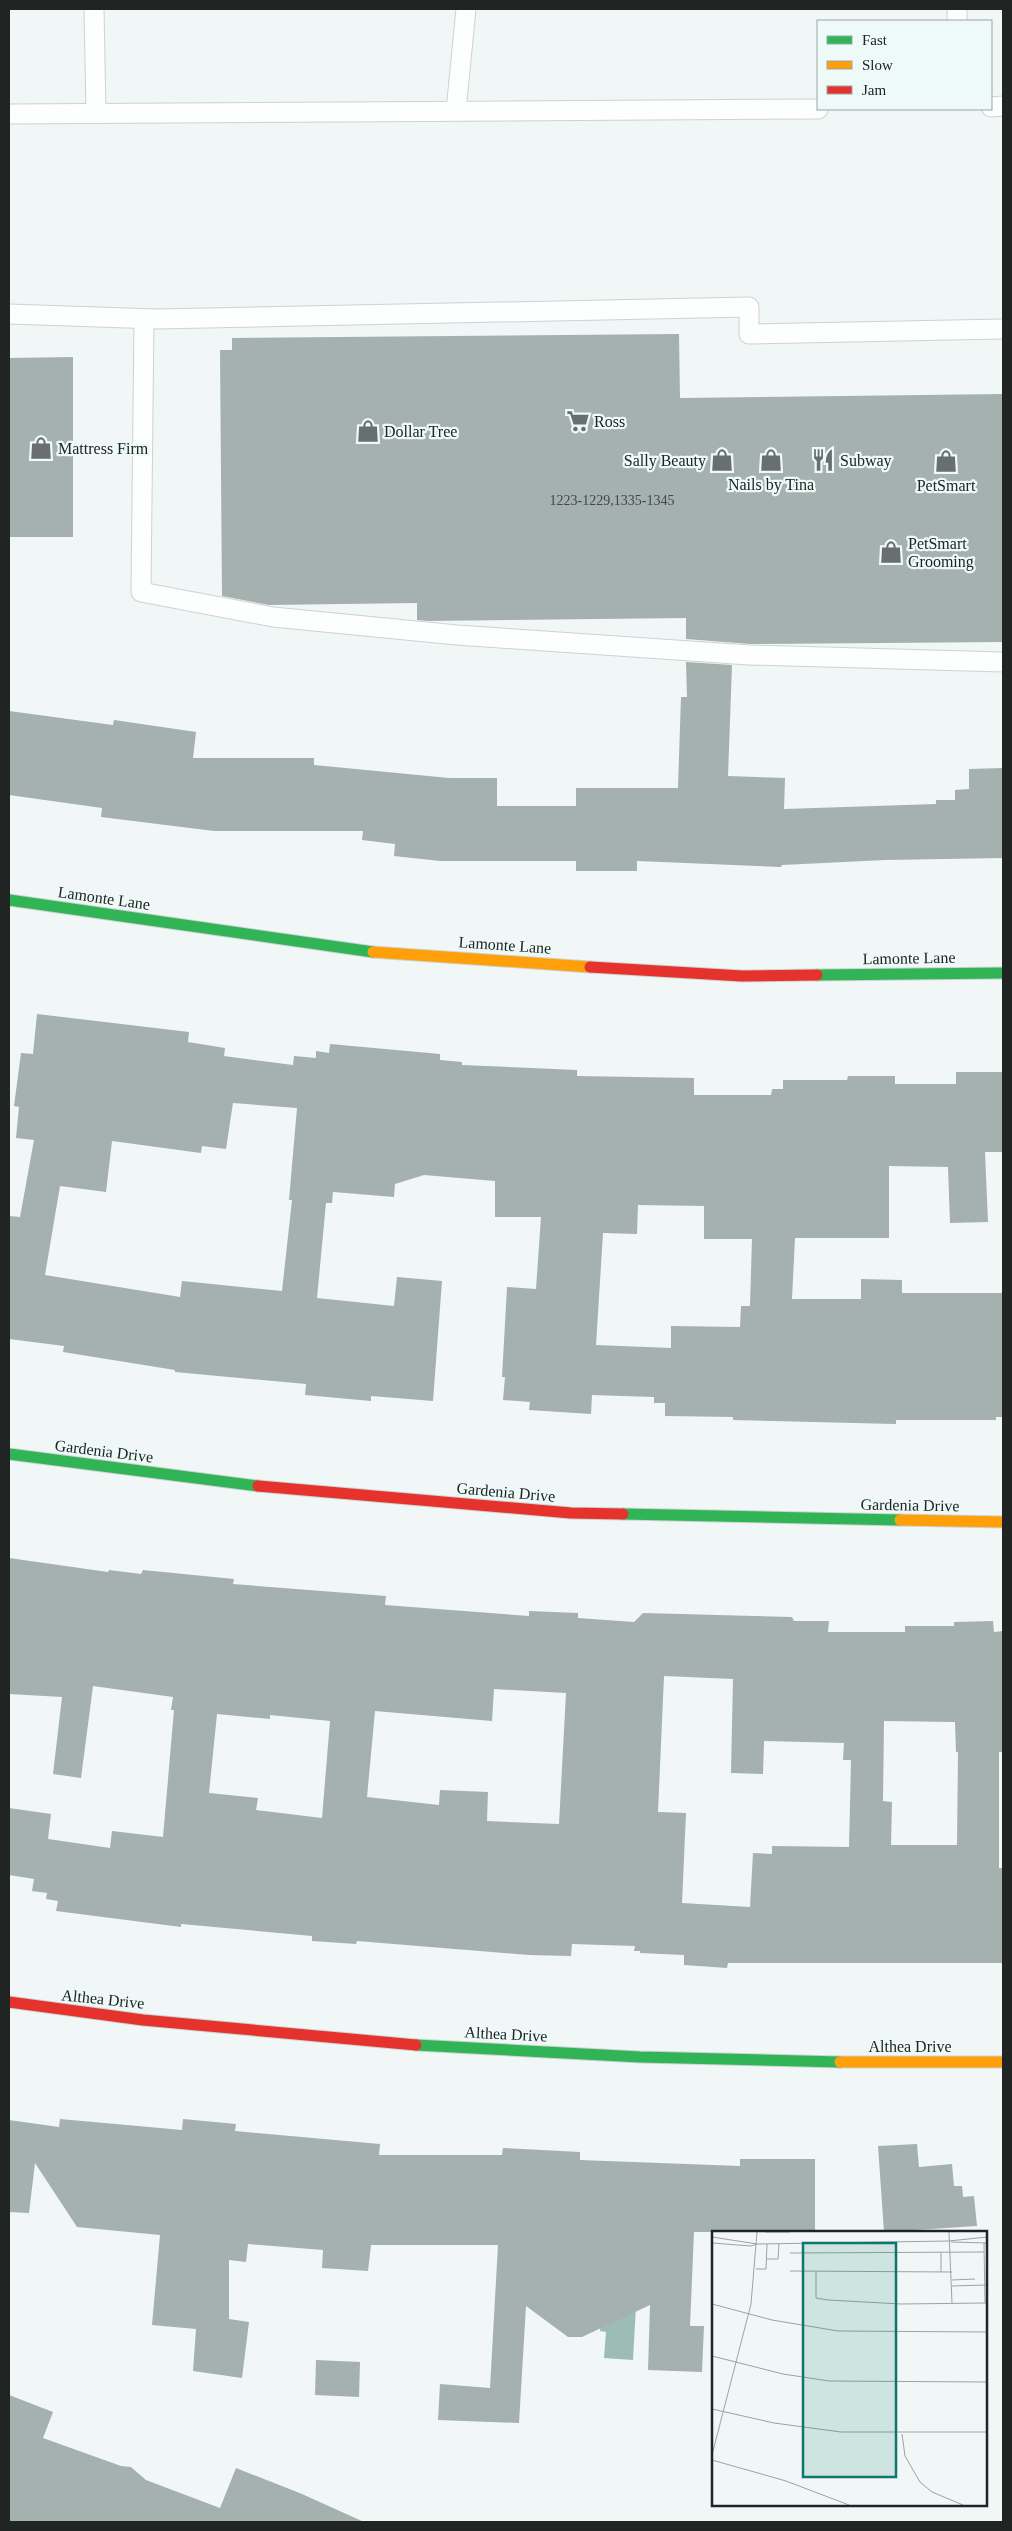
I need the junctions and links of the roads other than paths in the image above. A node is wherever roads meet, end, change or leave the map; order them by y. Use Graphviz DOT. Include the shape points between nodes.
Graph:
graph roads {
  1 [pos="94,9"];
  2 [pos="466,9"];
  3 [pos="817,109"];
  4 [pos="456,111"];
  5 [pos="96,113"];
  6 [pos="9,114"];
  7 [pos="9,314"];
  8 [pos="144,319"];
  9 [pos="1003,329"];
  10 [pos="1003,662"];
  11 [pos="9,900"];
  12 [pos="1003,973"];
  13 [pos="9,1454"];
  14 [pos="1003,1522"];
  15 [pos="9,2002"];
  16 [pos="1003,2062"];
  1 -- 5 [label="lane"];
  2 -- 4 [label="lane"];
  3 -- 4 [label="lane"];
  4 -- 5 [label="lane"];
  5 -- 6 [label="lane"];
  7 -- 8 [label="lane"];
  8 -- 9 [label="lane" via="749,307 749,334"];
  8 -- 10 [label="lane" via="142,592 273,617 457,635 749,655"];
  11 -- 12 [label="street, Lamonte Lane" via="387,954 742,976"];
  13 -- 14 [label="street, Gardenia Drive" via="282,1489 571,1513"];
  15 -- 16 [label="street, Althea Drive" via="67,2012 412,2046 654,2058"];
}
